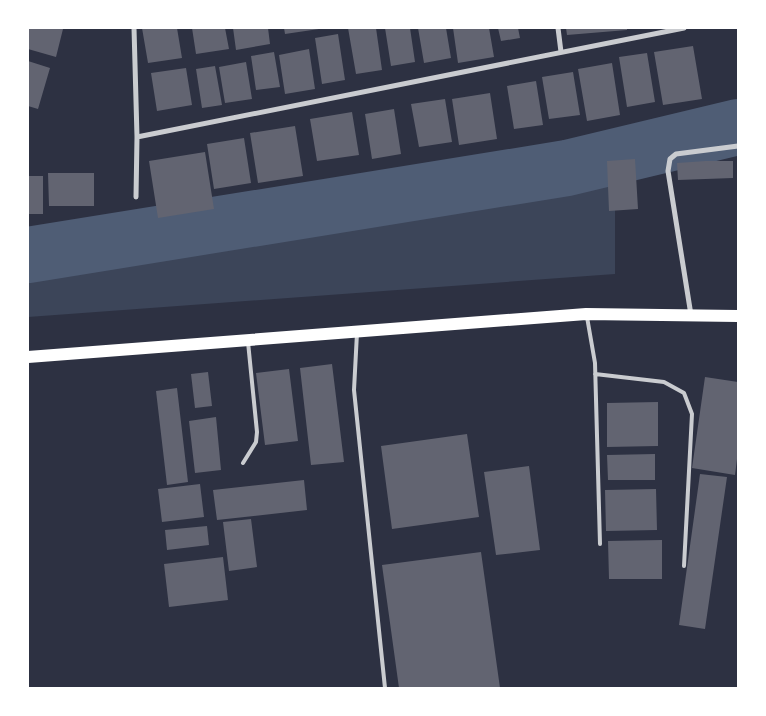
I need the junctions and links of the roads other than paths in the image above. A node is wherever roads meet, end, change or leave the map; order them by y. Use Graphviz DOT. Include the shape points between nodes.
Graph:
graph roads {
  1 [pos="134,28"];
  2 [pos="558,28"];
  3 [pos="684,28"];
  4 [pos="561,52"];
  5 [pos="137,137"];
  6 [pos="738,146"];
  7 [pos="136,197"];
  8 [pos="586,314"];
  9 [pos="691,315"];
  10 [pos="738,316"];
  11 [pos="357,333"];
  12 [pos="248,340"];
  13 [pos="28,357"];
  14 [pos="595,374"];
  15 [pos="243,463"];
  16 [pos="600,544"];
  17 [pos="684,566"];
  18 [pos="385,688"];
  1 -- 5 [label="street"];
  2 -- 4 [label="street"];
  3 -- 4 [label="street"];
  4 -- 5 [label="street"];
  5 -- 7 [label="street"];
  6 -- 9 [label="street" via="676,154 670,159 668,171"];
  8 -- 9 [label="main road"];
  8 -- 11 [label="main road"];
  8 -- 14 [label="lane"];
  9 -- 10 [label="main road"];
  11 -- 12 [label="main road"];
  11 -- 18 [label="lane" via="354,390"];
  12 -- 13 [label="main road"];
  12 -- 15 [label="lane" via="257,432 256,442"];
  14 -- 16 [label="lane"];
  14 -- 17 [label="lane" via="664,382 684,393 692,414"];
}
